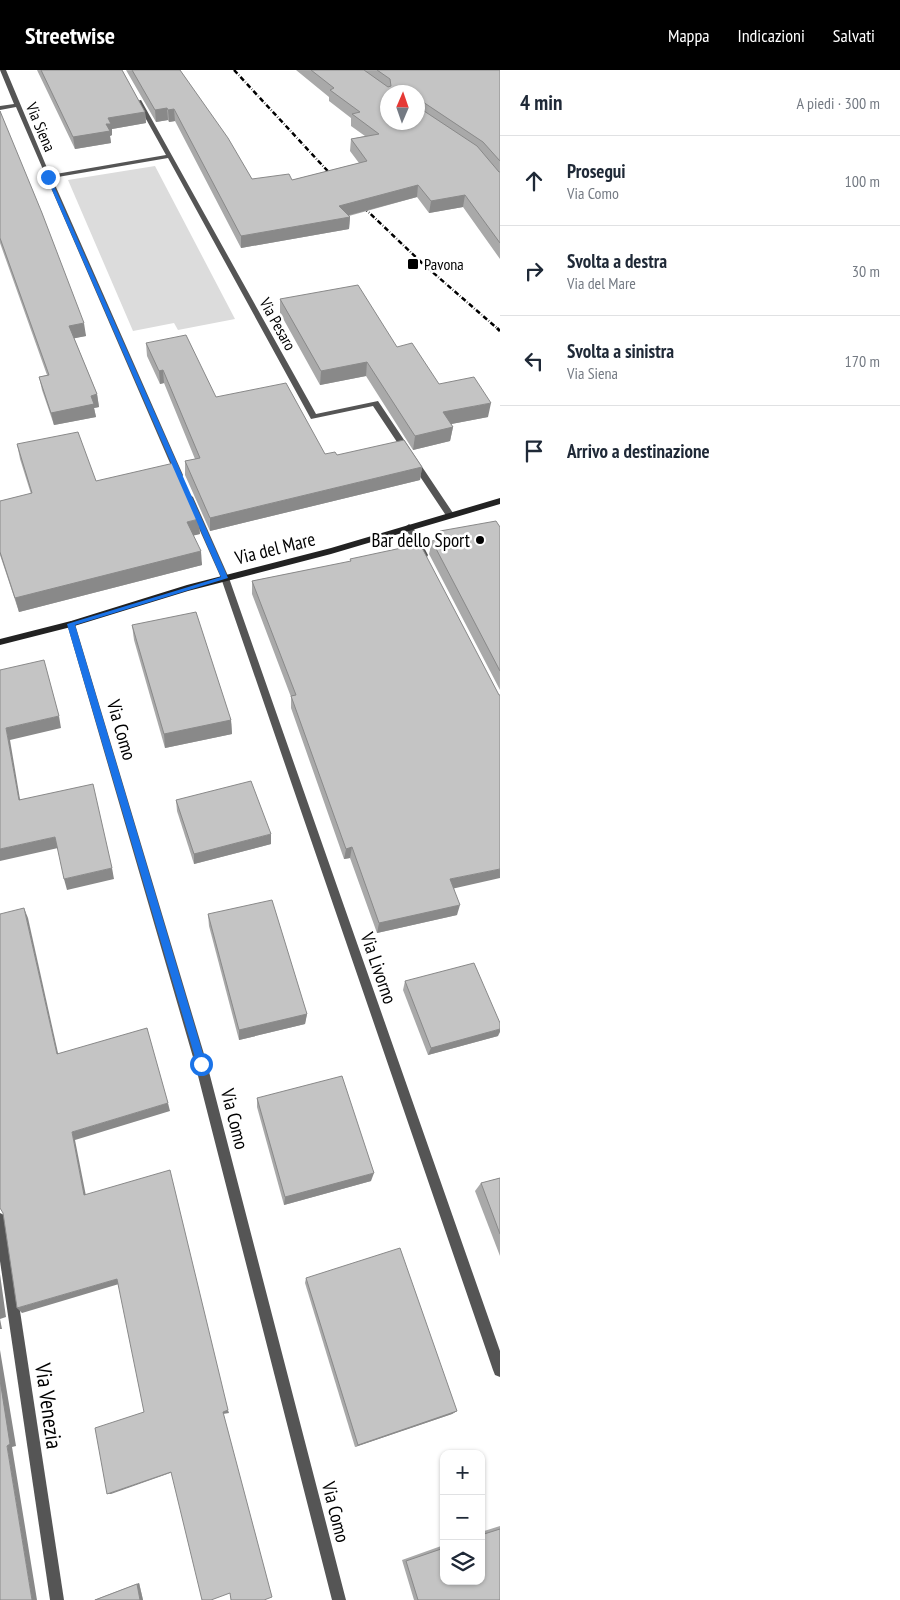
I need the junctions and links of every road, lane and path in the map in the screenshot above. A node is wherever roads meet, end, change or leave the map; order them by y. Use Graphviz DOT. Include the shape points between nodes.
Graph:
graph roads {
  1 [pos="3,70"];
  2 [pos="136,96"];
  3 [pos="18,105"];
  4 [pos="0,108"];
  5 [pos="169,156"];
  6 [pos="48,177"];
  7 [pos="500,500"];
  8 [pos="450,516"];
  9 [pos="409,528"];
  10 [pos="427,562"];
  11 [pos="225,578"];
  12 [pos="71,624"];
  13 [pos="0,642"];
  14 [pos="0,1219"];
  15 [pos="500,1370"];
  16 [pos="57,1600"];
  17 [pos="339,1600"];
  1 -- 3 [label="street, Via Siena"];
  2 -- 5 [label="street, Via Pesaro"];
  3 -- 4 [label="street"];
  3 -- 6 [label="street, Via Siena"];
  5 -- 6 [label="street"];
  5 -- 8 [label="street, Via Pesaro" via="314,417 375,403"];
  6 -- 11 [label="street, Via Siena"];
  7 -- 8 [label="main road, Via del Mare"];
  8 -- 9 [label="main road, Via del Mare"];
  9 -- 10 [label="street"];
  9 -- 11 [label="main road, Via del Mare"];
  11 -- 12 [label="main road, Via del Mare"];
  11 -- 15 [label="street, Via Livorno"];
  12 -- 13 [label="main road, Via del Mare"];
  12 -- 17 [label="street, Via Como" via="201,1064"];
  14 -- 16 [label="street, Via Venezia"];
}
